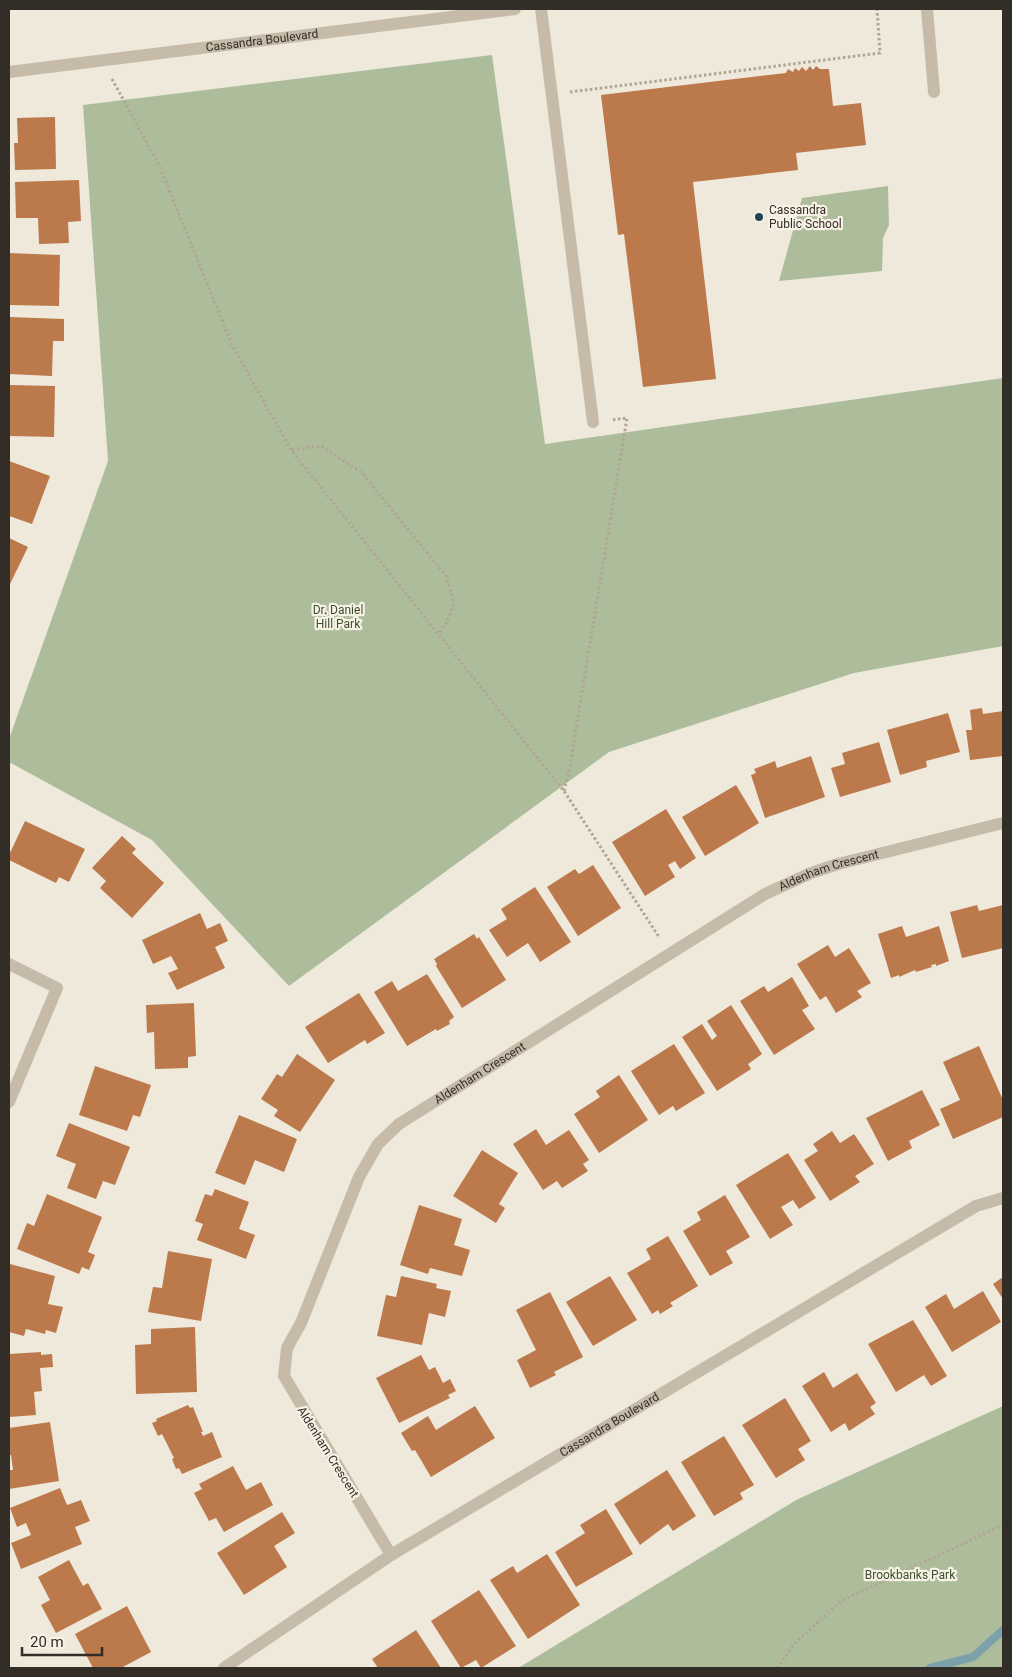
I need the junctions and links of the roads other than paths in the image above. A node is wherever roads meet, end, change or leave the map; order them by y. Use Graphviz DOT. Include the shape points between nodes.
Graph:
graph roads {
  1 [pos="515,9"];
  2 [pos="541,9"];
  3 [pos="927,9"];
  4 [pos="9,72"];
  5 [pos="934,92"];
  6 [pos="593,422"];
  7 [pos="1003,823"];
  8 [pos="9,964"];
  9 [pos="9,1102"];
  10 [pos="1003,1198"];
  11 [pos="391,1555"];
  12 [pos="224,1668"];
  1 -- 4 [label="street, Cassandra Boulevard"];
  2 -- 6 [label="street"];
  3 -- 5 [label="street"];
  7 -- 11 [label="street, Aldenham Crescent" via="838,864 765,894 400,1124 378,1144 359,1177 301,1322 287,1348 284,1376"];
  8 -- 9 [label="street" via="57,988"];
  10 -- 11 [label="street, Cassandra Boulevard" via="976,1206"];
  11 -- 12 [label="street, Cassandra Boulevard"];
}
